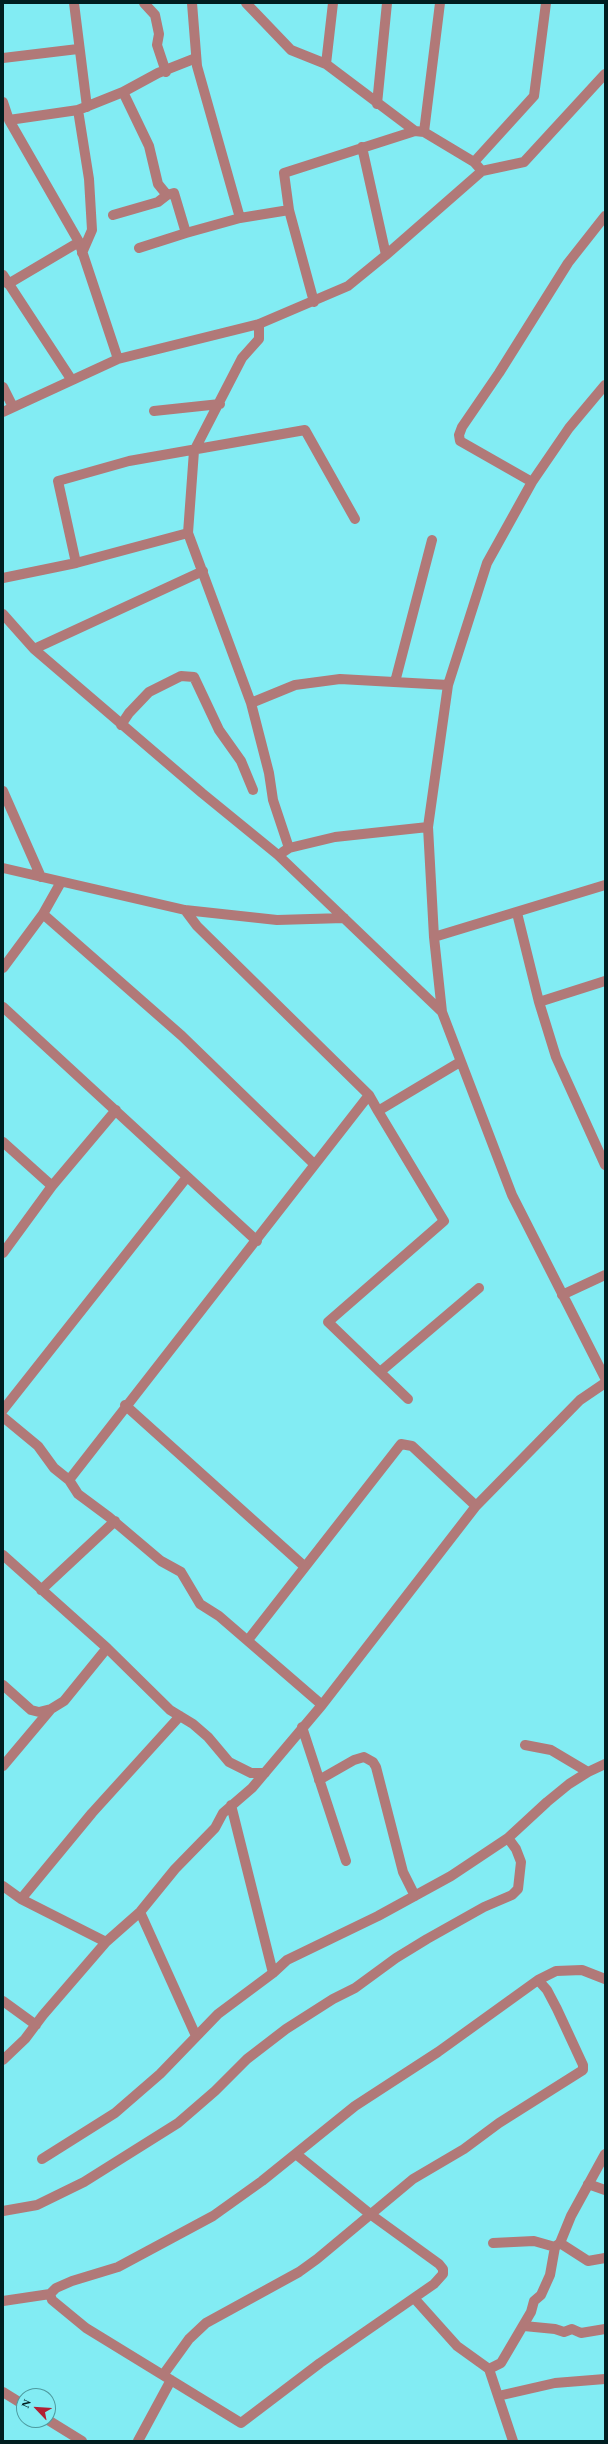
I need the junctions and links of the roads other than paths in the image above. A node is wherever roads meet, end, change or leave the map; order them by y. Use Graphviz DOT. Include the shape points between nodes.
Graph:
graph roads {
  1 [pos="74,3"];
  2 [pos="144,3"];
  3 [pos="192,3"];
  4 [pos="246,3"];
  5 [pos="333,3"];
  6 [pos="388,3"];
  7 [pos="440,3"];
  8 [pos="546,3"];
  9 [pos="258,8"];
  10 [pos="78,48"];
  11 [pos="3,58"];
  12 [pos="196,58"];
  13 [pos="326,64"];
  14 [pos="166,72"];
  15 [pos="605,74"];
  16 [pos="123,92"];
  17 [pos="3,102"];
  18 [pos="377,104"];
  19 [pos="83,108"];
  20 [pos="6,115"];
  21 [pos="419,131"];
  22 [pos="362,147"];
  23 [pos="474,162"];
  24 [pos="482,171"];
  25 [pos="167,195"];
  26 [pos="289,210"];
  27 [pos="113,215"];
  28 [pos="605,216"];
  29 [pos="240,218"];
  30 [pos="186,233"];
  31 [pos="79,242"];
  32 [pos="139,248"];
  33 [pos="82,253"];
  34 [pos="386,255"];
  35 [pos="6,279"];
  36 [pos="314,302"];
  37 [pos="259,324"];
  38 [pos="118,359"];
  39 [pos="71,379"];
  40 [pos="605,385"];
  41 [pos="3,387"];
  42 [pos="220,404"];
  43 [pos="13,407"];
  44 [pos="154,411"];
  45 [pos="3,412"];
  46 [pos="194,451"];
  47 [pos="532,482"];
  48 [pos="355,520"];
  49 [pos="188,533"];
  50 [pos="432,540"];
  51 [pos="76,563"];
  52 [pos="203,571"];
  53 [pos="3,578"];
  54 [pos="3,614"];
  55 [pos="34,650"];
  56 [pos="395,682"];
  57 [pos="448,685"];
  58 [pos="251,703"];
  59 [pos="121,725"];
  60 [pos="253,790"];
  61 [pos="3,791"];
  62 [pos="428,827"];
  63 [pos="289,848"];
  64 [pos="278,855"];
  65 [pos="3,868"];
  66 [pos="41,877"];
  67 [pos="61,882"];
  68 [pos="605,885"];
  69 [pos="185,910"];
  70 [pos="517,913"];
  71 [pos="43,914"];
  72 [pos="344,918"];
  73 [pos="434,937"];
  74 [pos="3,968"];
  75 [pos="605,980"];
  76 [pos="539,1002"];
  77 [pos="3,1007"];
  78 [pos="442,1012"];
  79 [pos="460,1062"];
  80 [pos="369,1095"];
  81 [pos="116,1110"];
  82 [pos="378,1111"];
  83 [pos="3,1142"];
  84 [pos="314,1164"];
  85 [pos="605,1165"];
  86 [pos="187,1177"];
  87 [pos="52,1186"];
  88 [pos="256,1241"];
  89 [pos="3,1253"];
  90 [pos="605,1275"];
  91 [pos="479,1288"];
  92 [pos="562,1295"];
  93 [pos="380,1372"];
  94 [pos="605,1378"];
  95 [pos="605,1383"];
  96 [pos="408,1399"];
  97 [pos="125,1405"];
  98 [pos="3,1410"];
  99 [pos="3,1417"];
  100 [pos="69,1480"];
  101 [pos="476,1506"];
  102 [pos="115,1521"];
  103 [pos="3,1554"];
  104 [pos="304,1566"];
  105 [pos="41,1590"];
  106 [pos="248,1640"];
  107 [pos="107,1648"];
  108 [pos="3,1685"];
  109 [pos="322,1704"];
  110 [pos="51,1709"];
  111 [pos="180,1716"];
  112 [pos="302,1727"];
  113 [pos="525,1745"];
  114 [pos="605,1764"];
  115 [pos="3,1766"];
  116 [pos="588,1772"];
  117 [pos="265,1773"];
  118 [pos="319,1780"];
  119 [pos="231,1805"];
  120 [pos="508,1838"];
  121 [pos="346,1861"];
  122 [pos="3,1886"];
  123 [pos="415,1896"];
  124 [pos="21,1899"];
  125 [pos="140,1912"];
  126 [pos="106,1942"];
  127 [pos="273,1973"];
  128 [pos="538,1980"];
  129 [pos="605,1980"];
  130 [pos="3,2001"];
  131 [pos="36,2025"];
  132 [pos="196,2036"];
  133 [pos="3,2060"];
  134 [pos="296,2154"];
  135 [pos="605,2154"];
  136 [pos="42,2159"];
  137 [pos="588,2184"];
  138 [pos="605,2190"];
  139 [pos="3,2211"];
  140 [pos="370,2214"];
  141 [pos="493,2243"];
  142 [pos="557,2245"];
  143 [pos="605,2258"];
  144 [pos="50,2294"];
  145 [pos="414,2298"];
  146 [pos="3,2301"];
  147 [pos="524,2326"];
  148 [pos="605,2328"];
  149 [pos="489,2369"];
  150 [pos="167,2378"];
  151 [pos="605,2379"];
  152 [pos="3,2392"];
  153 [pos="498,2396"];
  154 [pos="16,2400"];
  155 [pos="56,2425"];
  156 [pos="82,2441"];
  157 [pos="138,2441"];
  158 [pos="513,2441"];
  1 -- 10 [label="street"];
  2 -- 14 [label="street" via="155,15 159,34 157,45"];
  3 -- 12 [label="street"];
  4 -- 9 [label="street"];
  5 -- 13 [label="street"];
  6 -- 18 [label="street"];
  7 -- 21 [label="street"];
  8 -- 23 [label="street" via="534,96"];
  9 -- 13 [label="street" via="292,50"];
  10 -- 11 [label="street"];
  10 -- 19 [label="street"];
  12 -- 14 [label="street"];
  12 -- 29 [label="street"];
  13 -- 18 [label="street"];
  14 -- 16 [label="street" via="158,73"];
  15 -- 24 [label="street" via="524,162"];
  16 -- 19 [label="street"];
  16 -- 25 [label="street" via="149,146 158,184"];
  17 -- 20 [label="street"];
  18 -- 21 [label="street"];
  19 -- 20 [label="street"];
  19 -- 33 [label="street" via="92,230"];
  20 -- 31 [label="street"];
  21 -- 22 [label="street"];
  21 -- 23 [label="street"];
  22 -- 26 [label="street" via="284,173"];
  22 -- 34 [label="street"];
  23 -- 24 [label="street"];
  24 -- 34 [label="street"];
  25 -- 27 [label="street" via="158,202"];
  25 -- 30 [label="street" via="174,193"];
  26 -- 29 [label="street"];
  26 -- 36 [label="street"];
  28 -- 47 [label="street" via="568,263 459,435 460,441"];
  29 -- 30 [label="street"];
  30 -- 32 [label="street"];
  31 -- 33 [label="street"];
  31 -- 35 [label="street"];
  33 -- 38 [label="street"];
  34 -- 36 [label="street" via="348,286"];
  35 -- 39 [label="street"];
  36 -- 37 [label="street"];
  37 -- 38 [label="street"];
  37 -- 42 [label="street" via="259,339 242,358"];
  38 -- 39 [label="street"];
  39 -- 43 [label="street"];
  40 -- 47 [label="street" via="569,428"];
  41 -- 43 [label="street"];
  42 -- 44 [label="street"];
  42 -- 46 [label="street"];
  43 -- 45 [label="street"];
  46 -- 48 [label="street" via="305,430"];
  46 -- 49 [label="street"];
  46 -- 51 [label="street" via="129,461 58,481"];
  47 -- 57 [label="street" via="487,563"];
  49 -- 51 [label="street"];
  49 -- 52 [label="street"];
  50 -- 56 [label="street"];
  51 -- 53 [label="street"];
  52 -- 55 [label="street"];
  52 -- 58 [label="street"];
  54 -- 55 [label="street"];
  55 -- 59 [label="street"];
  56 -- 57 [label="street"];
  56 -- 58 [label="street" via="340,679 295,685"];
  57 -- 62 [label="street"];
  58 -- 63 [label="street" via="269,773 273,800"];
  59 -- 60 [label="street" via="149,692 181,676 194,677 219,730 241,761"];
  59 -- 64 [label="street"];
  61 -- 66 [label="street"];
  62 -- 63 [label="street" via="335,837"];
  62 -- 73 [label="street"];
  63 -- 64 [label="street"];
  64 -- 72 [label="street"];
  65 -- 66 [label="street"];
  66 -- 67 [label="street"];
  67 -- 69 [label="street"];
  67 -- 71 [label="street"];
  68 -- 70 [label="street"];
  69 -- 72 [label="street" via="277,920"];
  69 -- 80 [label="street" via="197,926"];
  70 -- 73 [label="street"];
  70 -- 76 [label="street"];
  71 -- 74 [label="street"];
  71 -- 84 [label="street" via="182,1036"];
  72 -- 78 [label="street"];
  73 -- 78 [label="street"];
  75 -- 76 [label="street"];
  76 -- 85 [label="street" via="556,1058"];
  77 -- 81 [label="street"];
  78 -- 79 [label="street"];
  79 -- 82 [label="street"];
  79 -- 92 [label="street" via="512,1195"];
  80 -- 82 [label="street"];
  80 -- 84 [label="street"];
  81 -- 86 [label="street"];
  81 -- 87 [label="street"];
  82 -- 93 [label="street" via="444,1221 328,1322"];
  83 -- 87 [label="street"];
  84 -- 88 [label="street"];
  86 -- 88 [label="street"];
  86 -- 98 [label="street"];
  87 -- 89 [label="street"];
  88 -- 97 [label="street"];
  90 -- 92 [label="street"];
  91 -- 93 [label="street"];
  92 -- 94 [label="street"];
  93 -- 96 [label="street"];
  95 -- 101 [label="street" via="580,1400"];
  97 -- 100 [label="street"];
  97 -- 104 [label="street"];
  99 -- 100 [label="street" via="38,1446 54,1468"];
  100 -- 102 [label="street" via="78,1494"];
  101 -- 104 [label="street" via="412,1446 401,1444"];
  101 -- 109 [label="street"];
  102 -- 105 [label="street"];
  102 -- 106 [label="street" via="161,1561 181,1572 200,1604"];
  103 -- 105 [label="street"];
  104 -- 106 [label="street"];
  105 -- 107 [label="street"];
  106 -- 109 [label="street"];
  107 -- 110 [label="street" via="64,1702"];
  107 -- 111 [label="street" via="170,1710"];
  108 -- 110 [label="street" via="31,1710 39,1712"];
  109 -- 112 [label="street"];
  110 -- 115 [label="street"];
  111 -- 117 [label="street" via="208,1737 229,1762 251,1773"];
  111 -- 124 [label="street" via="92,1813"];
  112 -- 117 [label="street"];
  112 -- 118 [label="street"];
  113 -- 116 [label="street" via="551,1750"];
  114 -- 116 [label="street"];
  116 -- 120 [label="street" via="547,1802"];
  117 -- 119 [label="street" via="252,1788"];
  118 -- 121 [label="street"];
  118 -- 123 [label="street" via="364,1756 373,1762 403,1872"];
  119 -- 125 [label="street" via="215,1828 175,1869"];
  119 -- 127 [label="street"];
  120 -- 123 [label="street" via="451,1876"];
  120 -- 139 [label="street" via="521,1862 518,1889 512,1895 484,1907 427,1939 355,1988 286,2029 247,2059 178,2123 84,2182 37,2205"];
  122 -- 124 [label="street"];
  123 -- 127 [label="street" via="336,1938 301,1952"];
  124 -- 126 [label="street"];
  125 -- 126 [label="street"];
  125 -- 132 [label="street"];
  126 -- 131 [label="street"];
  127 -- 132 [label="street" via="218,2014"];
  128 -- 129 [label="street" via="556,1971 574,1968"];
  128 -- 134 [label="street" via="438,2052 355,2106"];
  128 -- 140 [label="street" via="547,1990 557,2009 584,2065 582,2070 499,2123 464,2149 413,2179"];
  130 -- 131 [label="street"];
  131 -- 133 [label="street"];
  132 -- 136 [label="street" via="160,2074 115,2113"];
  134 -- 140 [label="street"];
  134 -- 144 [label="street" via="236,2202 174,2239 118,2267 56,2288"];
  135 -- 137 [label="street"];
  137 -- 138 [label="street"];
  137 -- 142 [label="street"];
  140 -- 145 [label="street" via="443,2269 439,2279"];
  140 -- 150 [label="street" via="298,2272 206,2323 189,2339"];
  141 -- 142 [label="street" via="534,2241"];
  142 -- 143 [label="street" via="588,2261"];
  142 -- 147 [label="street" via="546,2285 534,2301"];
  144 -- 146 [label="street"];
  144 -- 150 [label="street" via="52,2300 86,2328"];
  145 -- 149 [label="street" via="457,2346"];
  145 -- 150 [label="street" via="320,2363 241,2423"];
  147 -- 148 [label="street" via="555,2328 564,2332 572,2329 581,2334"];
  147 -- 149 [label="street" via="501,2363"];
  149 -- 153 [label="street"];
  150 -- 157 [label="street"];
  151 -- 153 [label="street" via="555,2383"];
  152 -- 154 [label="street"];
  153 -- 158 [label="street"];
  155 -- 156 [label="street"];
}
